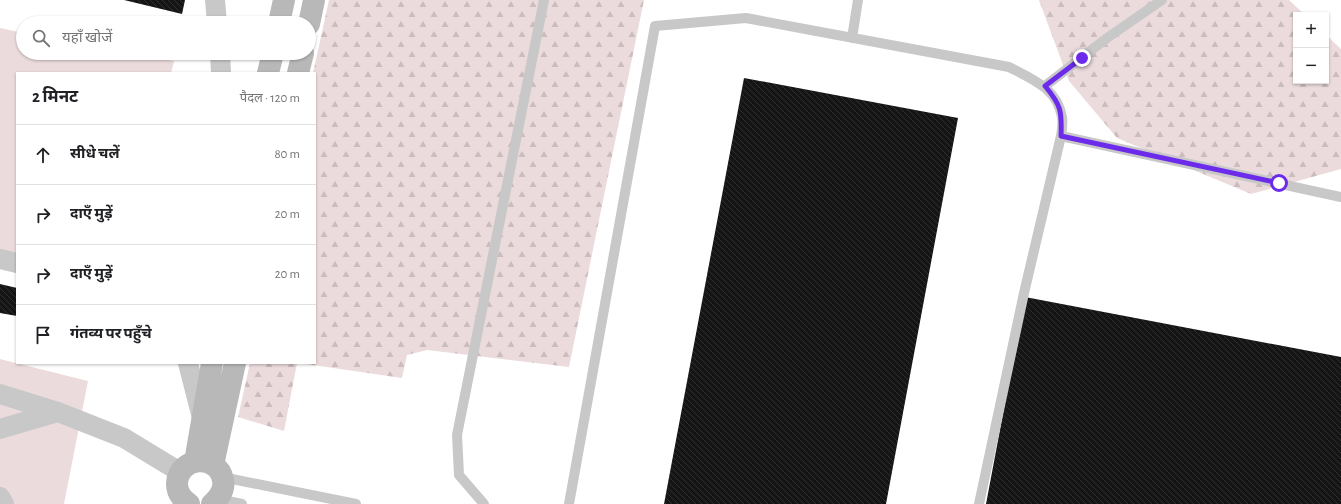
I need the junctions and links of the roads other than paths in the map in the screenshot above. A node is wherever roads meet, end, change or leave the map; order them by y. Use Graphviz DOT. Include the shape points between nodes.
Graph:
graph roads {
  1 [pos="214,0"];
  2 [pos="284,0"];
  3 [pos="314,0"];
  4 [pos="544,0"];
  5 [pos="858,0"];
  6 [pos="1162,0"];
  7 [pos="216,16"];
  8 [pos="281,16"];
  9 [pos="311,16"];
  10 [pos="852,38"];
  11 [pos="220,60"];
  12 [pos="271,60"];
  13 [pos="301,60"];
  14 [pos="221,72"];
  15 [pos="268,72"];
  16 [pos="298,72"];
  17 [pos="1045,86"];
  18 [pos="1061,136"];
  19 [pos="1341,197"];
  20 [pos="0,259"];
  21 [pos="16,263"];
  22 [pos="188,364"];
  23 [pos="212,364"];
  24 [pos="235,364"];
  25 [pos="0,394"];
  26 [pos="58,412"];
  27 [pos="202,418"];
  28 [pos="0,429"];
  29 [pos="202,469"];
  30 [pos="0,497"];
  31 [pos="185,503"];
  32 [pos="214,503"];
  33 [pos="4,504"];
  34 [pos="242,504"];
  35 [pos="356,504"];
  36 [pos="484,504"];
  37 [pos="569,504"];
  38 [pos="979,504"];
  1 -- 7 [label="street"];
  2 -- 8 [label="street"];
  3 -- 9 [label="street"];
  4 -- 36 [label="lane" via="457,435 459,476"];
  5 -- 10 [label="lane"];
  6 -- 17 [label="lane"];
  10 -- 17 [label="lane" via="1009,68"];
  10 -- 37 [label="lane" via="746,18 655,26"];
  11 -- 14 [label="street"];
  12 -- 15 [label="street"];
  13 -- 16 [label="street"];
  17 -- 18 [label="lane" via="1056,99 1062,117"];
  18 -- 19 [label="lane"];
  18 -- 38 [label="lane"];
  20 -- 21 [label="street"];
  22 -- 27 [label="street"];
  23 -- 27 [label="street"];
  24 -- 29 [label="street"];
  25 -- 26 [label="street"];
  26 -- 28 [label="street"];
  26 -- 29 [label="street"];
  27 -- 29 [label="street"];
  29 -- 31 [label="street" via="177,480 179,494"];
  29 -- 32 [label="street" via="224,484"];
  29 -- 35 [label="lane"];
  30 -- 33 [label="street"];
  32 -- 34 [label="lane"];
}
